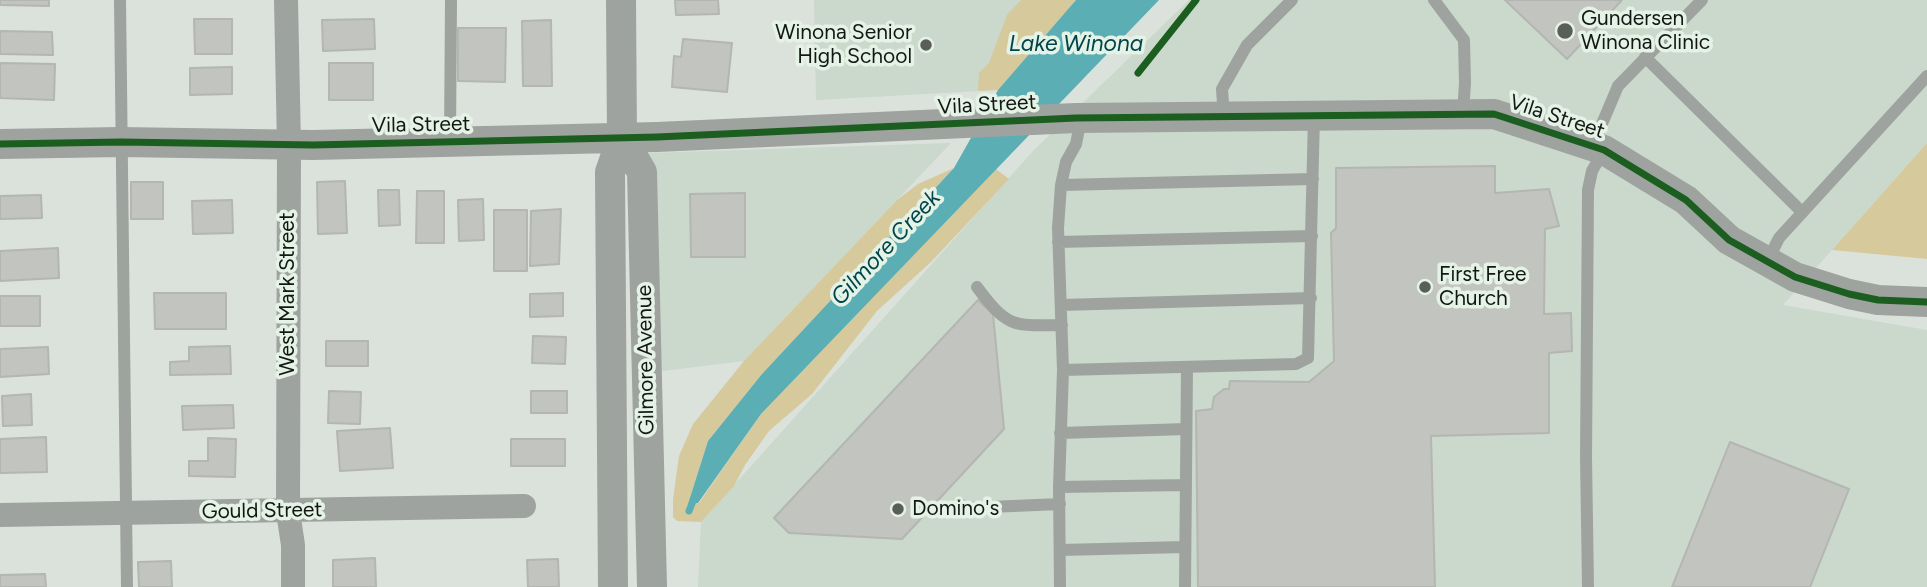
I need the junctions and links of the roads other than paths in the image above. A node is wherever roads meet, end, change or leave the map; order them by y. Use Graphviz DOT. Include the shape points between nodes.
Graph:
graph roads {
  1 [pos="120,0"];
  2 [pos="286,0"];
  3 [pos="451,0"];
  4 [pos="621,0"];
  5 [pos="1292,0"];
  6 [pos="1434,0"];
  7 [pos="1702,0"];
  8 [pos="1645,57"];
  9 [pos="1927,76"];
  10 [pos="1463,115"];
  11 [pos="1314,116"];
  12 [pos="1078,118"];
  13 [pos="1224,118"];
  14 [pos="622,138"];
  15 [pos="121,142"];
  16 [pos="450,142"];
  17 [pos="0,145"];
  18 [pos="289,145"];
  19 [pos="1599,147"];
  20 [pos="1313,179"];
  21 [pos="1061,185"];
  22 [pos="1802,212"];
  23 [pos="1312,236"];
  24 [pos="1058,242"];
  25 [pos="1767,262"];
  26 [pos="978,287"];
  27 [pos="1311,298"];
  28 [pos="1927,302"];
  29 [pos="1061,305"];
  30 [pos="1062,325"];
  31 [pos="1187,367"];
  32 [pos="1063,370"];
  33 [pos="1186,429"];
  34 [pos="1060,433"];
  35 [pos="1186,485"];
  36 [pos="1059,487"];
  37 [pos="960,504"];
  38 [pos="1060,504"];
  39 [pos="524,506"];
  40 [pos="288,512"];
  41 [pos="126,513"];
  42 [pos="0,515"];
  43 [pos="1185,547"];
  44 [pos="1060,550"];
  45 [pos="127,587"];
  46 [pos="293,587"];
  47 [pos="613,587"];
  48 [pos="652,587"];
  49 [pos="1060,587"];
  50 [pos="1185,587"];
  51 [pos="1588,587"];
  1 -- 15 [label="lane"];
  2 -- 18 [label="street, West Mark Street"];
  3 -- 16 [label="lane"];
  4 -- 14 [label="street, Gilmore Avenue"];
  5 -- 13 [label="lane" via="1247,45 1222,89"];
  6 -- 10 [label="lane" via="1464,40"];
  7 -- 8 [label="lane"];
  8 -- 19 [label="lane" via="1618,86"];
  8 -- 22 [label="lane"];
  9 -- 22 [label="lane"];
  10 -- 11 [label="street, Vila Street"];
  10 -- 19 [label="street, Vila Street" via="1494,114"];
  11 -- 13 [label="street, Vila Street"];
  11 -- 20 [label="lane"];
  12 -- 13 [label="street, Vila Street"];
  12 -- 14 [label="street, Vila Street"];
  12 -- 21 [label="lane" via="1076,145"];
  14 -- 16 [label="street, Vila Street"];
  14 -- 47 [label="street, Gilmore Avenue" via="610,172"];
  14 -- 48 [label="street, Gilmore Avenue" via="642,172"];
  15 -- 17 [label="street, Vila Street"];
  15 -- 18 [label="street, Vila Street"];
  15 -- 41 [label="lane"];
  16 -- 18 [label="street, Vila Street"];
  18 -- 40 [label="street, West Mark Street"];
  19 -- 25 [label="street, Vila Street" via="1686,200 1729,240"];
  19 -- 51 [label="lane" via="1588,190"];
  20 -- 21 [label="lane"];
  20 -- 23 [label="lane"];
  21 -- 24 [label="lane"];
  22 -- 25 [label="lane" via="1779,237"];
  23 -- 24 [label="lane"];
  23 -- 27 [label="lane"];
  24 -- 29 [label="lane"];
  25 -- 28 [label="street, Vila Street" via="1795,277 1849,294"];
  26 -- 30 [label="lane" via="1005,320 1019,326"];
  27 -- 29 [label="lane"];
  27 -- 31 [label="lane" via="1310,351 1304,362"];
  29 -- 30 [label="lane"];
  30 -- 32 [label="lane"];
  31 -- 32 [label="lane"];
  31 -- 33 [label="lane"];
  32 -- 34 [label="lane"];
  33 -- 34 [label="lane"];
  33 -- 35 [label="lane"];
  34 -- 36 [label="lane"];
  35 -- 36 [label="lane"];
  35 -- 43 [label="lane"];
  36 -- 38 [label="lane"];
  37 -- 38 [label="lane" via="966,508"];
  38 -- 44 [label="lane"];
  39 -- 40 [label="street, Gould Street"];
  40 -- 41 [label="street, Gould Street"];
  40 -- 46 [label="street, West Mark Street"];
  41 -- 42 [label="street, Gould Street"];
  41 -- 45 [label="lane"];
  43 -- 44 [label="lane"];
  43 -- 50 [label="lane"];
  44 -- 49 [label="lane"];
}
